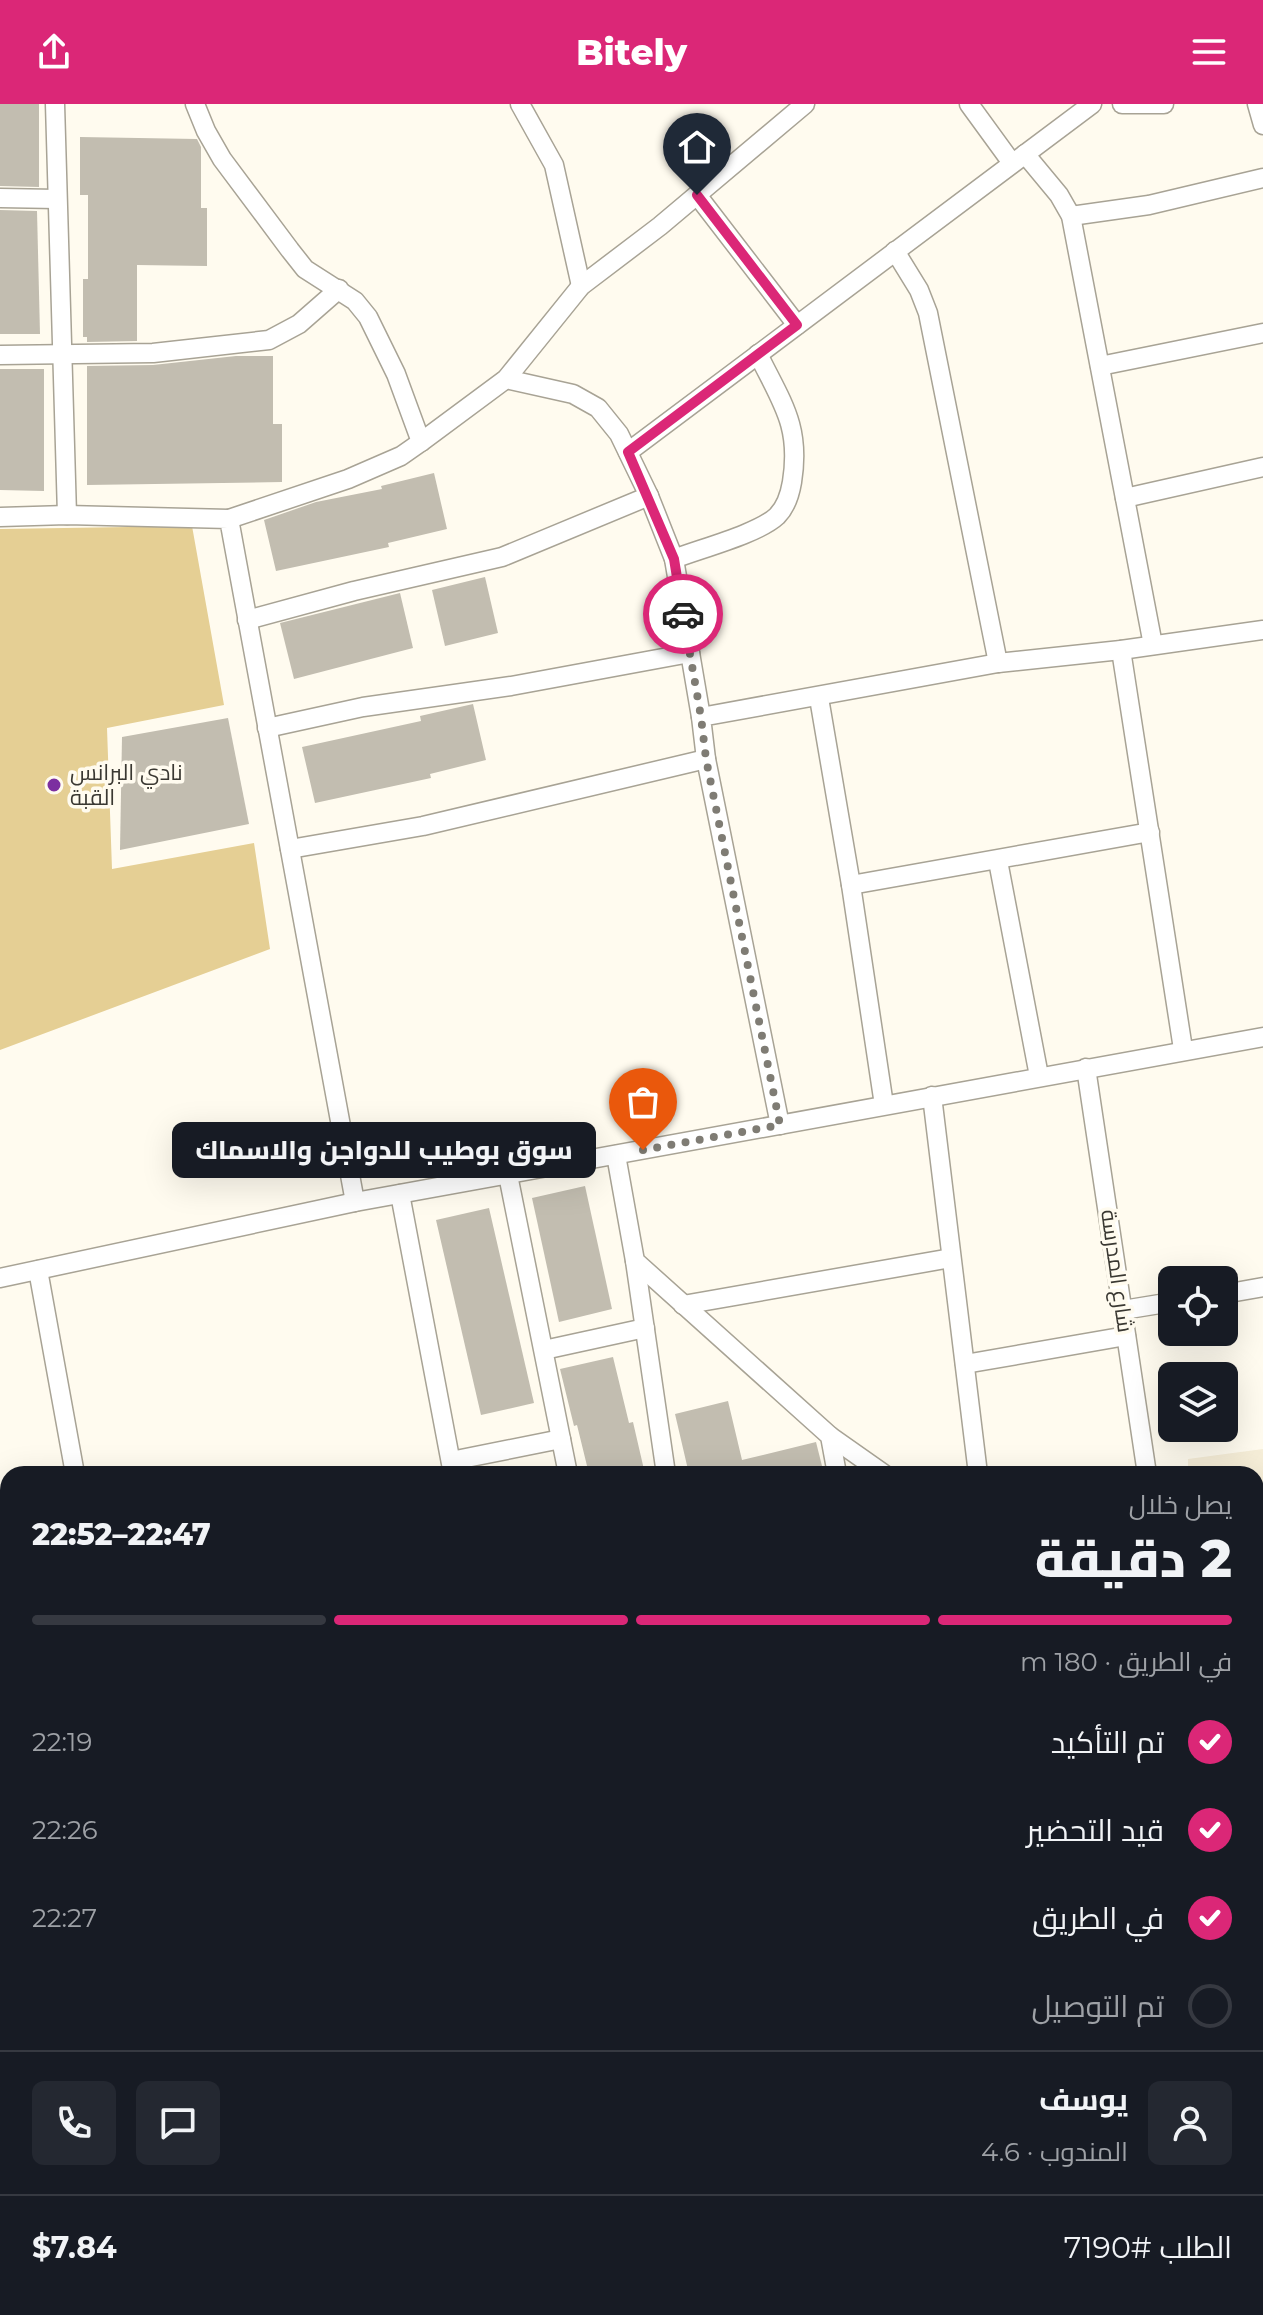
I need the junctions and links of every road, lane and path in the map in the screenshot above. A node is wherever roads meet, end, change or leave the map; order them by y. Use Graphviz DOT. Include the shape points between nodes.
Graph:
graph roads {
  1 [pos="55,104"];
  2 [pos="195,104"];
  3 [pos="520,104"];
  4 [pos="805,104"];
  5 [pos="969,104"];
  6 [pos="1092,104"];
  7 [pos="1122,104"];
  8 [pos="1164,104"];
  9 [pos="1257,104"];
  10 [pos="1263,125"];
  11 [pos="1018,158"];
  12 [pos="1263,178"];
  13 [pos="697,195"];
  14 [pos="0,198"];
  15 [pos="57,199"];
  16 [pos="1071,216"];
  17 [pos="895,251"];
  18 [pos="581,286"];
  19 [pos="339,289"];
  20 [pos="797,325"];
  21 [pos="1263,333"];
  22 [pos="758,354"];
  23 [pos="0,355"];
  24 [pos="64,356"];
  25 [pos="1100,366"];
  26 [pos="506,379"];
  27 [pos="421,442"];
  28 [pos="628,452"];
  29 [pos="1263,467"];
  30 [pos="649,496"];
  31 [pos="1125,498"];
  32 [pos="67,515"];
  33 [pos="0,517"];
  34 [pos="229,519"];
  35 [pos="674,559"];
  36 [pos="247,620"];
  37 [pos="1263,630"];
  38 [pos="1153,645"];
  39 [pos="1121,650"];
  40 [pos="690,653"];
  41 [pos="998,663"];
  42 [pos="819,698"];
  43 [pos="701,717"];
  44 [pos="267,728"];
  45 [pos="706,759"];
  46 [pos="1150,832"];
  47 [pos="290,849"];
  48 [pos="998,861"];
  49 [pos="851,885"];
  50 [pos="1263,1037"];
  51 [pos="1183,1049"];
  52 [pos="1086,1068"];
  53 [pos="1039,1076"];
  54 [pos="932,1096"];
  55 [pos="884,1105"];
  56 [pos="780,1125"];
  57 [pos="616,1155"];
  58 [pos="508,1175"];
  59 [pos="400,1194"];
  60 [pos="355,1202"];
  61 [pos="951,1258"];
  62 [pos="635,1261"];
  63 [pos="38,1270"];
  64 [pos="0,1278"];
  65 [pos="1263,1287"];
  66 [pos="1238,1291"];
  67 [pos="1158,1304"];
  68 [pos="683,1305"];
  69 [pos="1123,1310"];
  70 [pos="645,1328"];
  71 [pos="1126,1336"];
  72 [pos="544,1350"];
  73 [pos="965,1364"];
  74 [pos="830,1436"];
  75 [pos="561,1439"];
  76 [pos="74,1466"];
  77 [pos="452,1466"];
  78 [pos="456,1466"];
  79 [pos="566,1466"];
  80 [pos="665,1466"];
  81 [pos="836,1466"];
  82 [pos="873,1466"];
  83 [pos="977,1466"];
  84 [pos="1146,1466"];
  1 -- 15 [label="street"];
  2 -- 19 [label="street" via="222,159 290,250 305,269"];
  3 -- 18 [label="street" via="554,165"];
  4 -- 13 [label="street"];
  5 -- 11 [label="street"];
  6 -- 11 [label="street"];
  7 -- 8 [label="street"];
  9 -- 10 [label="street"];
  11 -- 16 [label="street" via="1059,195"];
  11 -- 17 [label="street"];
  12 -- 16 [label="street" via="1149,205"];
  13 -- 18 [label="street"];
  13 -- 20 [label="street"];
  14 -- 15 [label="street"];
  15 -- 24 [label="street"];
  16 -- 25 [label="street"];
  17 -- 20 [label="street"];
  17 -- 41 [label="street" via="919,290 931,324"];
  18 -- 26 [label="street"];
  19 -- 24 [label="street" via="299,324 269,340"];
  19 -- 27 [label="street" via="368,317"];
  20 -- 22 [label="street"];
  21 -- 25 [label="street"];
  22 -- 28 [label="street"];
  22 -- 35 [label="street" via="793,423 796,456 789,497 777,516 754,529"];
  23 -- 24 [label="street"];
  24 -- 32 [label="street"];
  25 -- 31 [label="street"];
  26 -- 27 [label="street"];
  26 -- 28 [label="street" via="573,394 598,408"];
  27 -- 34 [label="street" via="348,479"];
  28 -- 30 [label="street"];
  29 -- 31 [label="street"];
  30 -- 35 [label="street"];
  30 -- 36 [label="street" via="502,557"];
  31 -- 38 [label="street"];
  32 -- 33 [label="street"];
  32 -- 34 [label="street"];
  34 -- 36 [label="street"];
  35 -- 40 [label="street"];
  36 -- 44 [label="street"];
  37 -- 38 [label="street"];
  38 -- 39 [label="street"];
  39 -- 41 [label="street"];
  39 -- 46 [label="street"];
  40 -- 43 [label="street"];
  40 -- 44 [label="street"];
  41 -- 42 [label="street"];
  42 -- 43 [label="street"];
  42 -- 49 [label="street"];
  43 -- 45 [label="street"];
  44 -- 47 [label="street"];
  45 -- 47 [label="street" via="423,826"];
  45 -- 56 [label="street"];
  46 -- 48 [label="street"];
  46 -- 51 [label="street"];
  47 -- 60 [label="street"];
  48 -- 49 [label="street"];
  48 -- 53 [label="street"];
  49 -- 55 [label="street"];
  50 -- 51 [label="street"];
  51 -- 52 [label="street"];
  52 -- 53 [label="street"];
  52 -- 69 [label="street, شارع المدرسة"];
  53 -- 54 [label="street"];
  54 -- 55 [label="street"];
  54 -- 61 [label="street"];
  55 -- 56 [label="street"];
  56 -- 57 [label="street"];
  57 -- 58 [label="street"];
  57 -- 62 [label="street"];
  58 -- 59 [label="street"];
  58 -- 72 [label="street"];
  59 -- 60 [label="street"];
  59 -- 77 [label="street"];
  60 -- 63 [label="street"];
  61 -- 68 [label="street"];
  61 -- 73 [label="street"];
  62 -- 68 [label="street"];
  62 -- 70 [label="street"];
  63 -- 64 [label="street"];
  63 -- 76 [label="street"];
  65 -- 66 [label="street"];
  67 -- 69 [label="street"];
  68 -- 74 [label="street"];
  69 -- 71 [label="street, شارع المدرسة"];
  70 -- 72 [label="street"];
  70 -- 80 [label="street"];
  71 -- 73 [label="street"];
  71 -- 84 [label="street, شارع المدرسة"];
  72 -- 75 [label="street"];
  73 -- 83 [label="street"];
  74 -- 81 [label="street"];
  74 -- 82 [label="street"];
  75 -- 78 [label="street"];
  75 -- 79 [label="street"];
}
